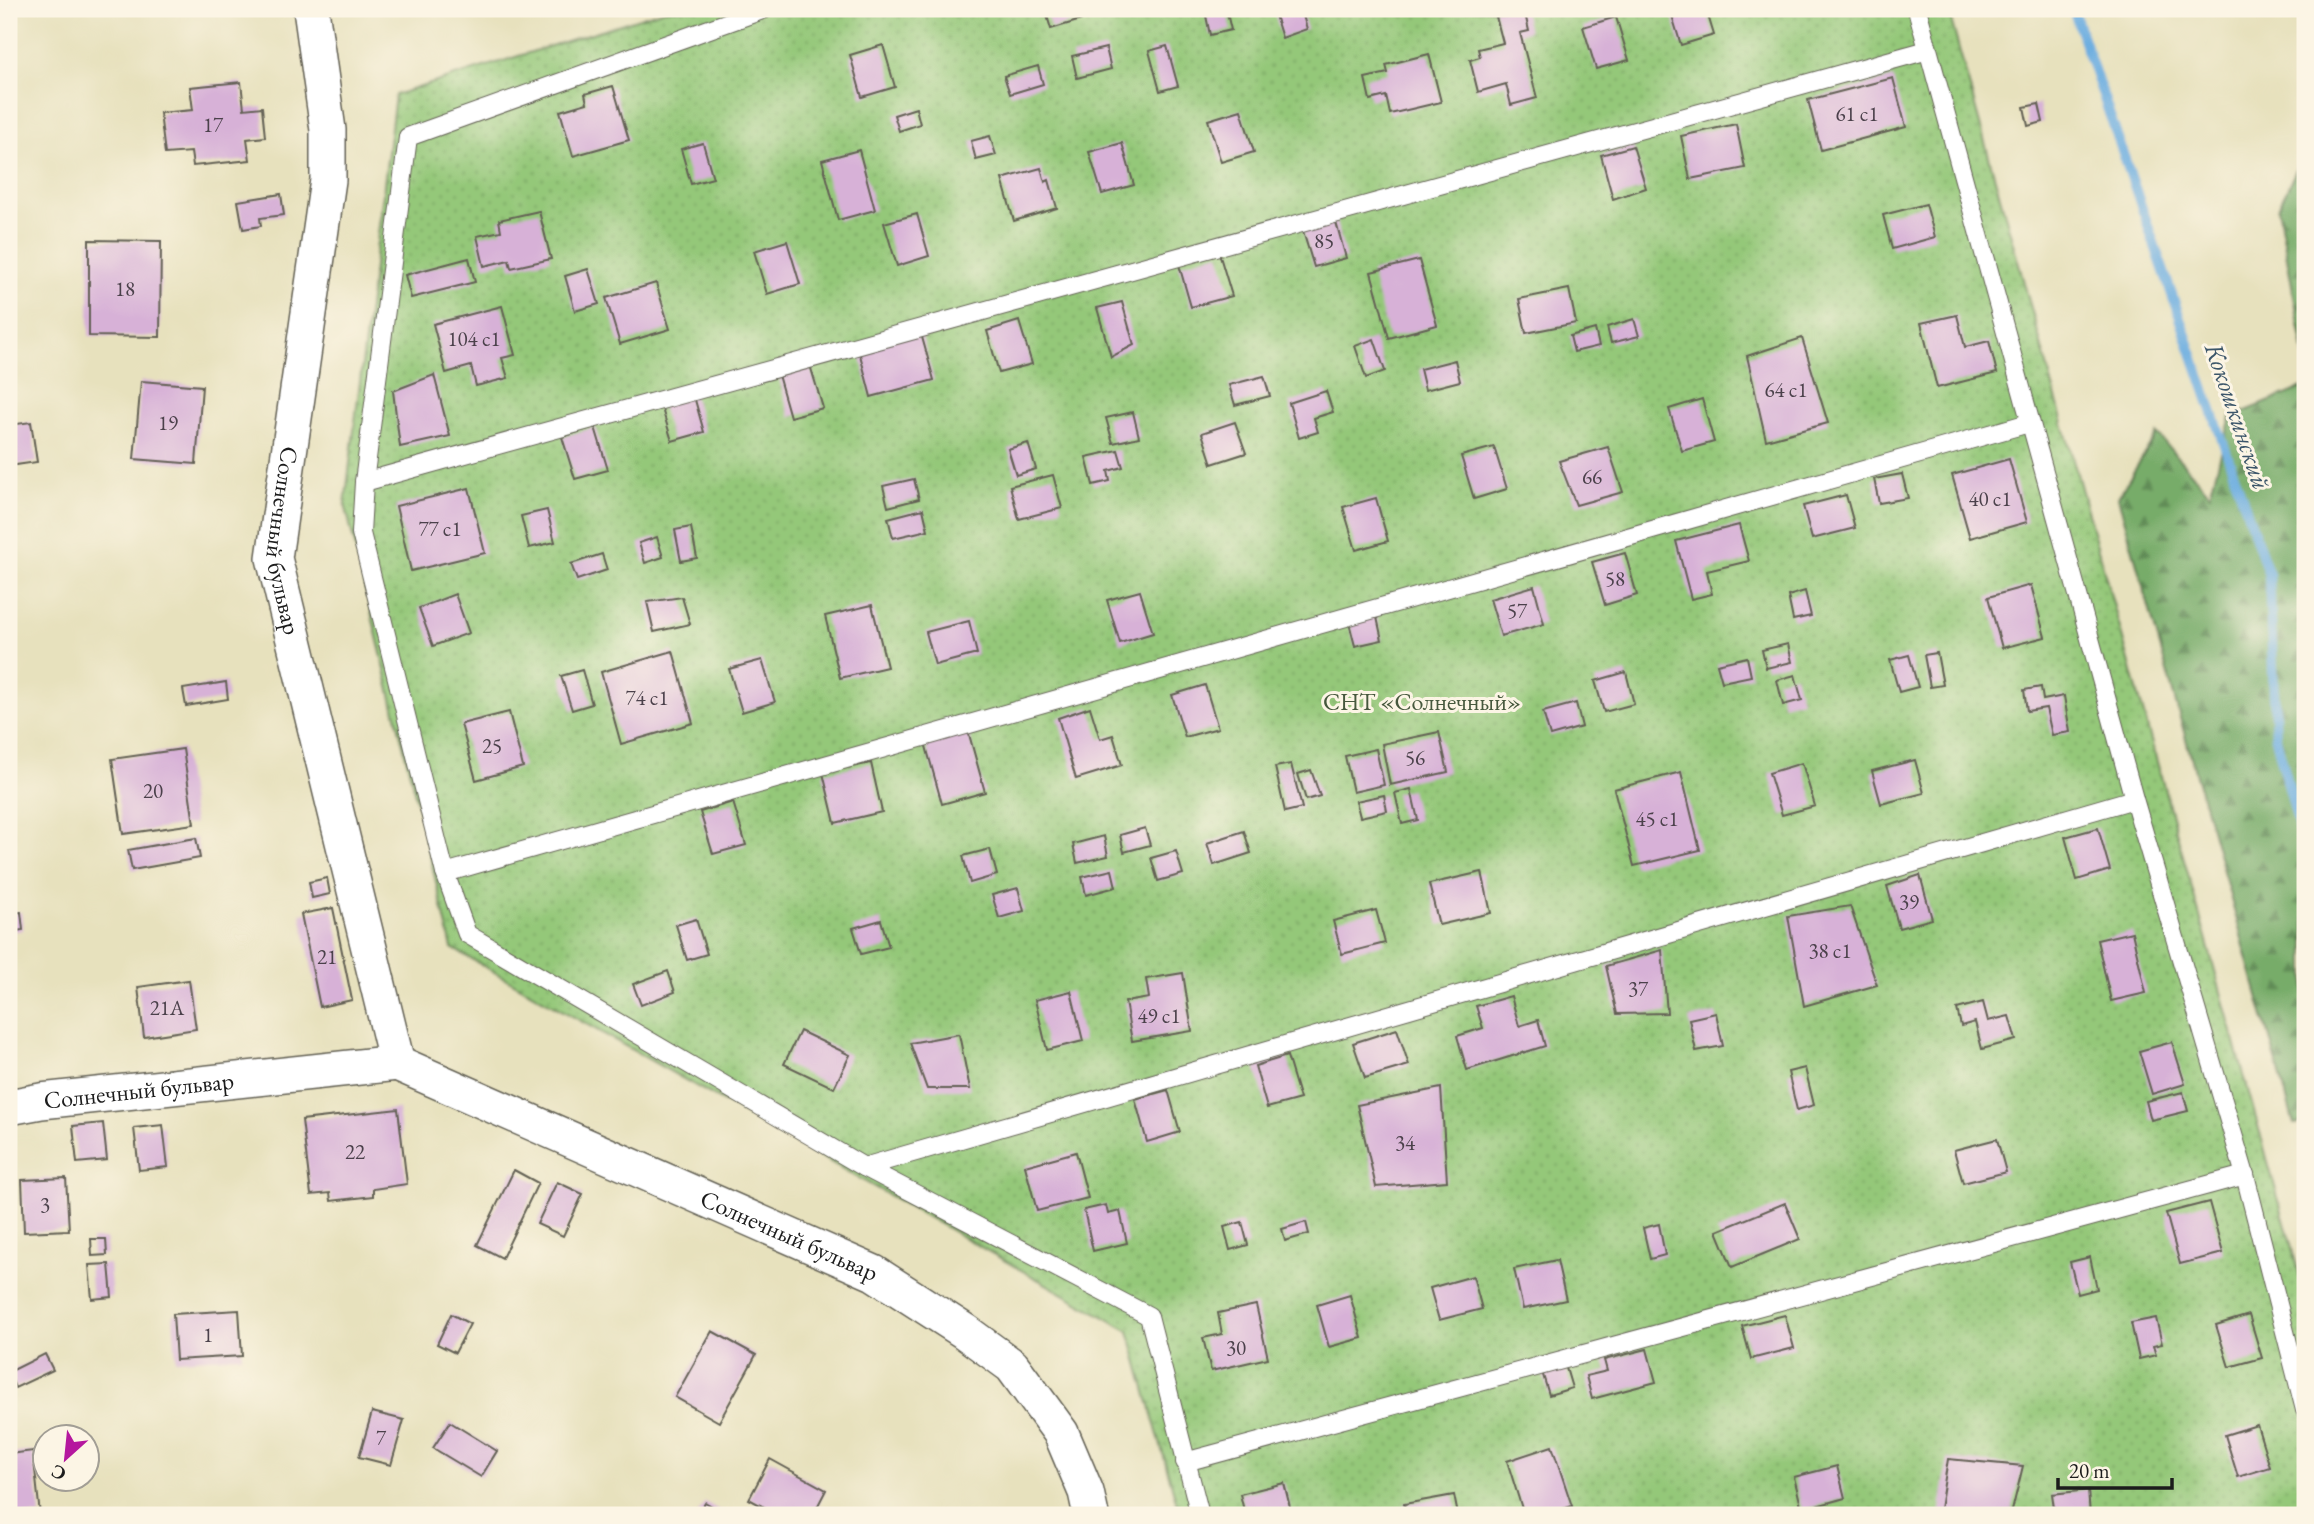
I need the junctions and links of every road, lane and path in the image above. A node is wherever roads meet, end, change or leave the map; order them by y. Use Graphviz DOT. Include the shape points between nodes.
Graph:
graph roads {
  1 [pos="311,9"];
  2 [pos="765,9"];
  3 [pos="1917,9"];
  4 [pos="1928,50"];
  5 [pos="2029,423"];
  6 [pos="364,482"];
  7 [pos="2134,799"];
  8 [pos="445,873"];
  9 [pos="397,1063"];
  10 [pos="9,1107"];
  11 [pos="864,1167"];
  12 [pos="2245,1175"];
  13 [pos="2305,1410"];
  14 [pos="1185,1462"];
  15 [pos="1091,1515"];
  16 [pos="1200,1515"];
  1 -- 9 [label="street, Солнечный бульвар" via="328,130 328,180 274,558"];
  2 -- 6 [label="lane" via="408,137"];
  3 -- 4 [label="lane"];
  4 -- 5 [label="lane"];
  4 -- 6 [label="lane"];
  5 -- 7 [label="lane"];
  5 -- 8 [label="lane"];
  6 -- 8 [label="lane" via="361,533"];
  7 -- 11 [label="lane"];
  7 -- 12 [label="lane"];
  8 -- 11 [label="lane" via="467,934"];
  9 -- 10 [label="street, Солнечный бульвар"];
  9 -- 15 [label="street, Солнечный бульвар" via="874,1273 964,1331 1012,1366 1061,1433"];
  11 -- 14 [label="lane" via="1149,1316"];
  12 -- 13 [label="lane"];
  12 -- 14 [label="lane"];
  14 -- 16 [label="lane"];
}
